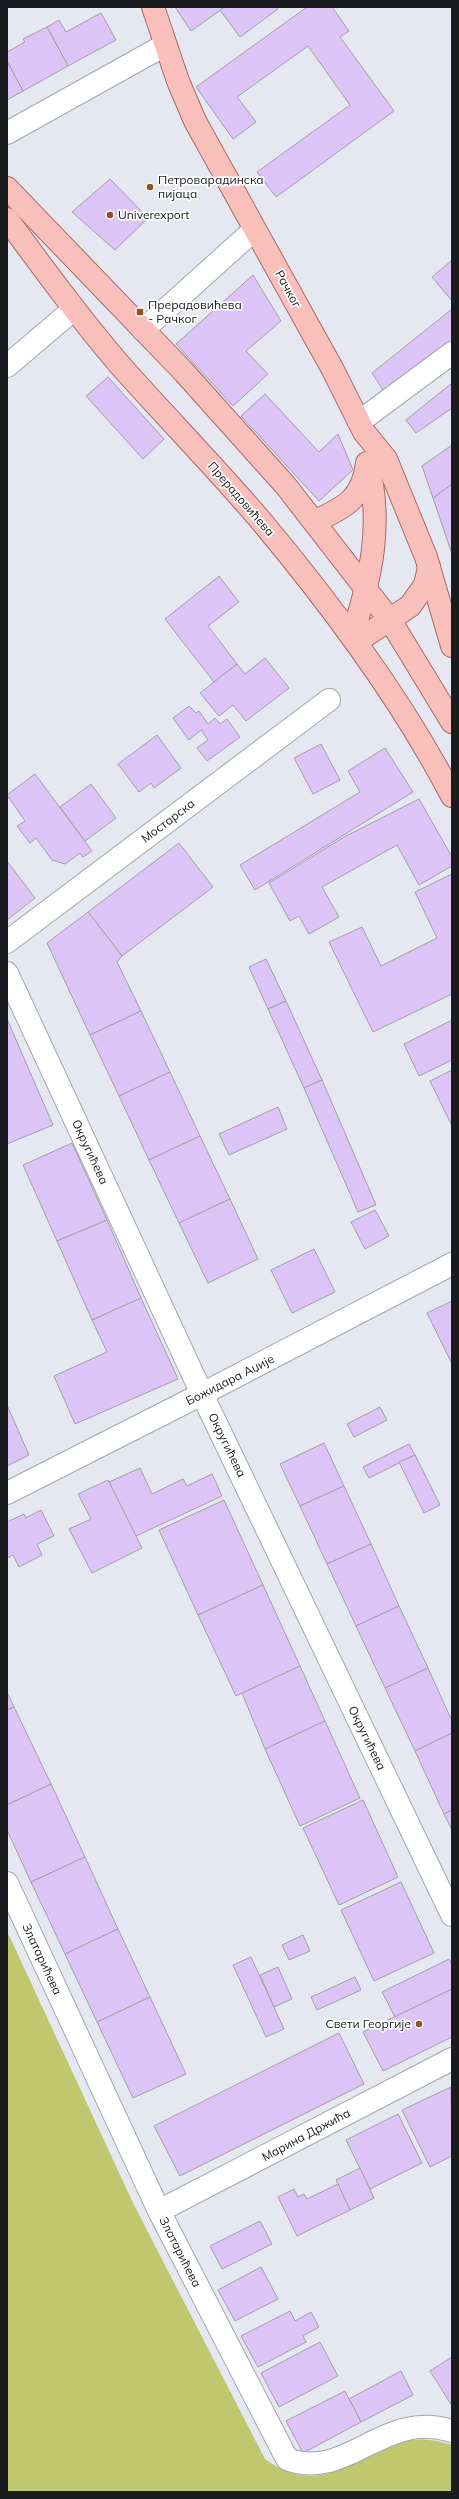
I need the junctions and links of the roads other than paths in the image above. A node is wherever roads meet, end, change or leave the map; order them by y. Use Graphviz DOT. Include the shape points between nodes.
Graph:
graph roads {
  1 [pos="153,7"];
  2 [pos="165,45"];
  3 [pos="7,133"];
  4 [pos="7,188"];
  5 [pos="7,219"];
  6 [pos="254,230"];
  7 [pos="74,309"];
  8 [pos="143,330"];
  9 [pos="452,353"];
  10 [pos="7,366"];
  11 [pos="362,427"];
  12 [pos="368,464"];
  13 [pos="315,521"];
  14 [pos="429,567"];
  15 [pos="368,590"];
  16 [pos="390,620"];
  17 [pos="354,639"];
  18 [pos="452,646"];
  19 [pos="329,700"];
  20 [pos="452,722"];
  21 [pos="452,796"];
  22 [pos="7,942"];
  23 [pos="7,973"];
  24 [pos="452,1264"];
  25 [pos="202,1394"];
  26 [pos="7,1493"];
  27 [pos="7,1883"];
  28 [pos="452,1915"];
  29 [pos="452,2058"];
  30 [pos="159,2211"];
  31 [pos="452,2431"];
  1 -- 2 [label="main road, Рачког"];
  2 -- 3 [label="street"];
  2 -- 6 [label="main road, Рачког" via="195,120"];
  4 -- 8 [label="main road"];
  5 -- 7 [label="main road, Прерадовићева"];
  6 -- 8 [label="street"];
  6 -- 11 [label="main road, Рачког"];
  7 -- 10 [label="street"];
  7 -- 17 [label="main road, Прерадовићева" via="262,522"];
  8 -- 13 [label="main road" via="188,376"];
  9 -- 11 [label="street"];
  11 -- 12 [label="main road"];
  11 -- 14 [label="main road, Рачког" via="386,459"];
  12 -- 13 [label="main road" via="362,488 355,496 337,512"];
  12 -- 15 [label="main road" via="375,493"];
  13 -- 15 [label="main road"];
  14 -- 16 [label="main road" via="425,585 418,597"];
  14 -- 18 [label="main road, Рачког"];
  15 -- 16 [label="main road"];
  15 -- 17 [label="main road"];
  16 -- 17 [label="main road"];
  16 -- 20 [label="main road"];
  17 -- 21 [label="main road, Прерадовићева" via="429,752"];
  19 -- 22 [label="street, Мостарска"];
  23 -- 25 [label="street, Округићева"];
  24 -- 25 [label="street, Божидара Аџије"];
  25 -- 26 [label="street, Божидара Аџије"];
  25 -- 28 [label="street, Округићева"];
  27 -- 30 [label="street, Златарићева"];
  29 -- 30 [label="street, Марина Држића"];
  30 -- 31 [label="street, Златарићева" via="287,2459 296,2463 315,2464 339,2459 404,2428 422,2426"];
}
